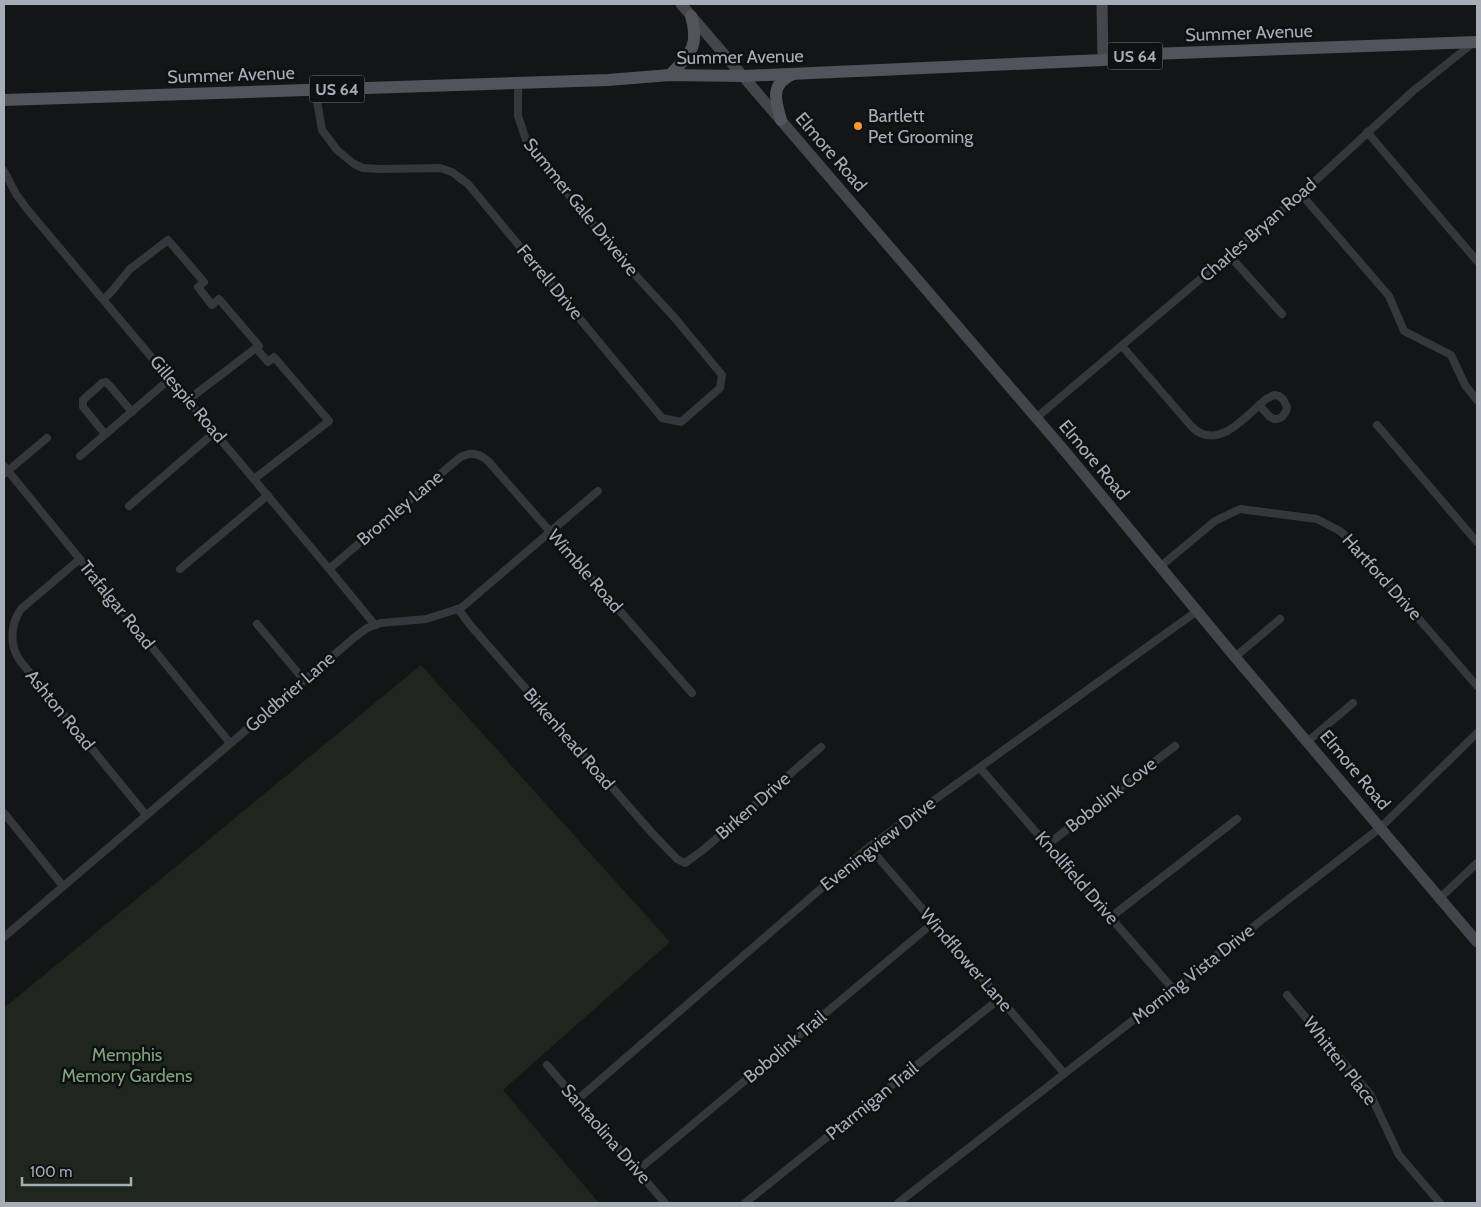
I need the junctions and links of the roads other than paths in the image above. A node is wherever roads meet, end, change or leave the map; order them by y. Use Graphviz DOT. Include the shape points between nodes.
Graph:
graph roads {
  1 [pos="680,4"];
  2 [pos="1102,4"];
  3 [pos="691,16"];
  4 [pos="1476,41"];
  5 [pos="1103,60"];
  6 [pos="793,74"];
  7 [pos="670,75"];
  8 [pos="744,76"];
  9 [pos="518,83"];
  10 [pos="315,89"];
  11 [pos="4,100"];
  12 [pos="781,120"];
  13 [pos="1366,132"];
  14 [pos="4,171"];
  15 [pos="1301,194"];
  16 [pos="1229,255"];
  17 [pos="1477,261"];
  18 [pos="104,299"];
  19 [pos="1282,314"];
  20 [pos="674,317"];
  21 [pos="1122,346"];
  22 [pos="256,348"];
  23 [pos="170,378"];
  24 [pos="188,400"];
  25 [pos="1477,400"];
  26 [pos="1259,405"];
  27 [pos="132,412"];
  28 [pos="1036,418"];
  29 [pos="1376,425"];
  30 [pos="215,432"];
  31 [pos="105,434"];
  32 [pos="47,438"];
  33 [pos="474,444"];
  34 [pos="474,454"];
  35 [pos="80,456"];
  36 [pos="5,470"];
  37 [pos="254,479"];
  38 [pos="598,492"];
  39 [pos="268,495"];
  40 [pos="129,506"];
  41 [pos="551,532"];
  42 [pos="1477,542"];
  43 [pos="80,559"];
  44 [pos="1161,566"];
  45 [pos="180,569"];
  46 [pos="330,569"];
  47 [pos="458,609"];
  48 [pos="1198,611"];
  49 [pos="1280,619"];
  50 [pos="257,624"];
  51 [pos="375,625"];
  52 [pos="1235,657"];
  53 [pos="304,680"];
  54 [pos="1477,686"];
  55 [pos="692,692"];
  56 [pos="1353,704"];
  57 [pos="1477,733"];
  58 [pos="1307,742"];
  59 [pos="230,743"];
  60 [pos="1175,746"];
  61 [pos="821,747"];
  62 [pos="980,768"];
  63 [pos="4,813"];
  64 [pos="146,815"];
  65 [pos="1237,819"];
  66 [pos="1380,828"];
  67 [pos="1048,845"];
  68 [pos="868,847"];
  69 [pos="685,863"];
  70 [pos="1477,863"];
  71 [pos="63,886"];
  72 [pos="1441,898"];
  73 [pos="1111,917"];
  74 [pos="934,923"];
  75 [pos="4,937"];
  76 [pos="1477,942"];
  77 [pos="1173,989"];
  78 [pos="1287,995"];
  79 [pos="999,998"];
  80 [pos="547,1065"];
  81 [pos="1064,1073"];
  82 [pos="576,1100"];
  83 [pos="637,1171"];
  84 [pos="665,1203"];
  85 [pos="745,1203"];
  86 [pos="898,1203"];
  87 [pos="1440,1203"];
  1 -- 3 [label="street, Elmore Road"];
  2 -- 5 [label="street"];
  3 -- 7 [label="main road" via="695,35 693,48"];
  3 -- 8 [label="street, Elmore Road"];
  4 -- 5 [label="main road, Summer Avenue / US 64" via="1152,54"];
  4 -- 13 [label="street, Charles Bryan Road"];
  5 -- 6 [label="main road, Summer Avenue / US 64"];
  6 -- 8 [label="main road, Summer Avenue / US 64"];
  6 -- 12 [label="main road" via="782,81 775,93"];
  7 -- 8 [label="main road, Summer Avenue / US 64"];
  7 -- 9 [label="main road, Summer Avenue / US 64"];
  8 -- 12 [label="street, Elmore Road"];
  9 -- 10 [label="main road, Summer Avenue / US 64"];
  9 -- 20 [label="street, Summer Gale Driveive" via="518,116 528,146"];
  10 -- 11 [label="main road, Summer Avenue / US 64"];
  10 -- 20 [label="street, Ferrell Drive" via="322,130 337,150 354,164 380,169 440,168 468,184 662,418 681,422 720,388 722,375"];
  12 -- 28 [label="street, Elmore Road"];
  13 -- 15 [label="street, Charles Bryan Road"];
  13 -- 17 [label="street"];
  14 -- 18 [label="street, Gillespie Road" via="27,209"];
  15 -- 16 [label="street, Charles Bryan Road"];
  15 -- 25 [label="street" via="1389,296 1404,331 1451,355 1465,385"];
  16 -- 19 [label="street"];
  16 -- 21 [label="street, Charles Bryan Road"];
  18 -- 22 [label="street" via="130,269 168,240 204,282 198,287 212,305 219,299 259,346"];
  18 -- 23 [label="street, Gillespie Road"];
  21 -- 26 [label="street" via="1201,435 1216,436 1226,432"];
  21 -- 28 [label="street, Charles Bryan Road"];
  22 -- 24 [label="street"];
  22 -- 37 [label="street" via="268,362 274,357 329,421"];
  23 -- 24 [label="street, Gillespie Road"];
  23 -- 27 [label="street"];
  24 -- 30 [label="street, Gillespie Road"];
  27 -- 31 [label="street"];
  27 -- 31 [label="street" via="106,382 102,383 82,400 82,404"];
  28 -- 44 [label="street, Elmore Road"];
  29 -- 42 [label="street"];
  30 -- 37 [label="street, Gillespie Road"];
  30 -- 40 [label="street"];
  31 -- 35 [label="street"];
  32 -- 36 [label="street"];
  33 -- 34 [label="street"];
  34 -- 41 [label="street, Wimble Road" via="488,461"];
  34 -- 46 [label="street, Bromley Lane" via="458,458"];
  36 -- 43 [label="street, Trafalgar Road"];
  37 -- 39 [label="street, Gillespie Road"];
  38 -- 41 [label="street, Goldbrier Lane"];
  39 -- 45 [label="street"];
  39 -- 46 [label="street, Gillespie Road"];
  41 -- 47 [label="street, Goldbrier Lane"];
  41 -- 55 [label="street, Wimble Road"];
  43 -- 59 [label="street, Trafalgar Road"];
  43 -- 64 [label="street, Ashton Road" via="20,609 12,629 13,646 21,662"];
  44 -- 48 [label="street, Elmore Road"];
  44 -- 54 [label="street, Hartford Drive" via="1215,521 1240,509 1317,519 1340,531 1354,544"];
  46 -- 51 [label="street, Gillespie Road"];
  47 -- 51 [label="street, Goldbrier Lane" via="426,619"];
  47 -- 69 [label="street, Birkenhead Road" via="652,833"];
  48 -- 52 [label="street, Elmore Road"];
  48 -- 62 [label="street, Eveningview Drive"];
  49 -- 52 [label="street"];
  50 -- 53 [label="street"];
  51 -- 53 [label="street, Goldbrier Lane" via="355,636"];
  52 -- 58 [label="street, Elmore Road"];
  53 -- 59 [label="street, Goldbrier Lane"];
  56 -- 58 [label="street"];
  57 -- 66 [label="street, Morning Vista Drive"];
  58 -- 66 [label="street, Elmore Road"];
  59 -- 64 [label="street, Goldbrier Lane"];
  60 -- 67 [label="street, Bobolink Cove"];
  61 -- 69 [label="street, Birken Drive"];
  62 -- 67 [label="street, Knollfield Drive"];
  62 -- 68 [label="street, Eveningview Drive"];
  63 -- 71 [label="street"];
  64 -- 71 [label="street, Goldbrier Lane"];
  65 -- 73 [label="street"];
  66 -- 72 [label="street, Elmore Road"];
  66 -- 77 [label="street, Morning Vista Drive"];
  67 -- 73 [label="street, Knollfield Drive"];
  68 -- 74 [label="street, Windflower Lane"];
  68 -- 82 [label="street, Eveningview Drive"];
  70 -- 72 [label="street"];
  71 -- 75 [label="street, Goldbrier Lane"];
  72 -- 76 [label="street, Elmore Road"];
  73 -- 77 [label="street, Knollfield Drive"];
  74 -- 79 [label="street, Windflower Lane"];
  74 -- 83 [label="street, Bobolink Trail"];
  77 -- 81 [label="street, Morning Vista Drive"];
  78 -- 87 [label="street, Whitten Place" via="1370,1094 1399,1155"];
  79 -- 81 [label="street, Windflower Lane"];
  79 -- 85 [label="street, Ptarmigan Trail"];
  80 -- 82 [label="street, Santaolina Drive"];
  81 -- 86 [label="street, Morning Vista Drive"];
  82 -- 83 [label="street, Santaolina Drive"];
  83 -- 84 [label="street, Santaolina Drive"];
}
